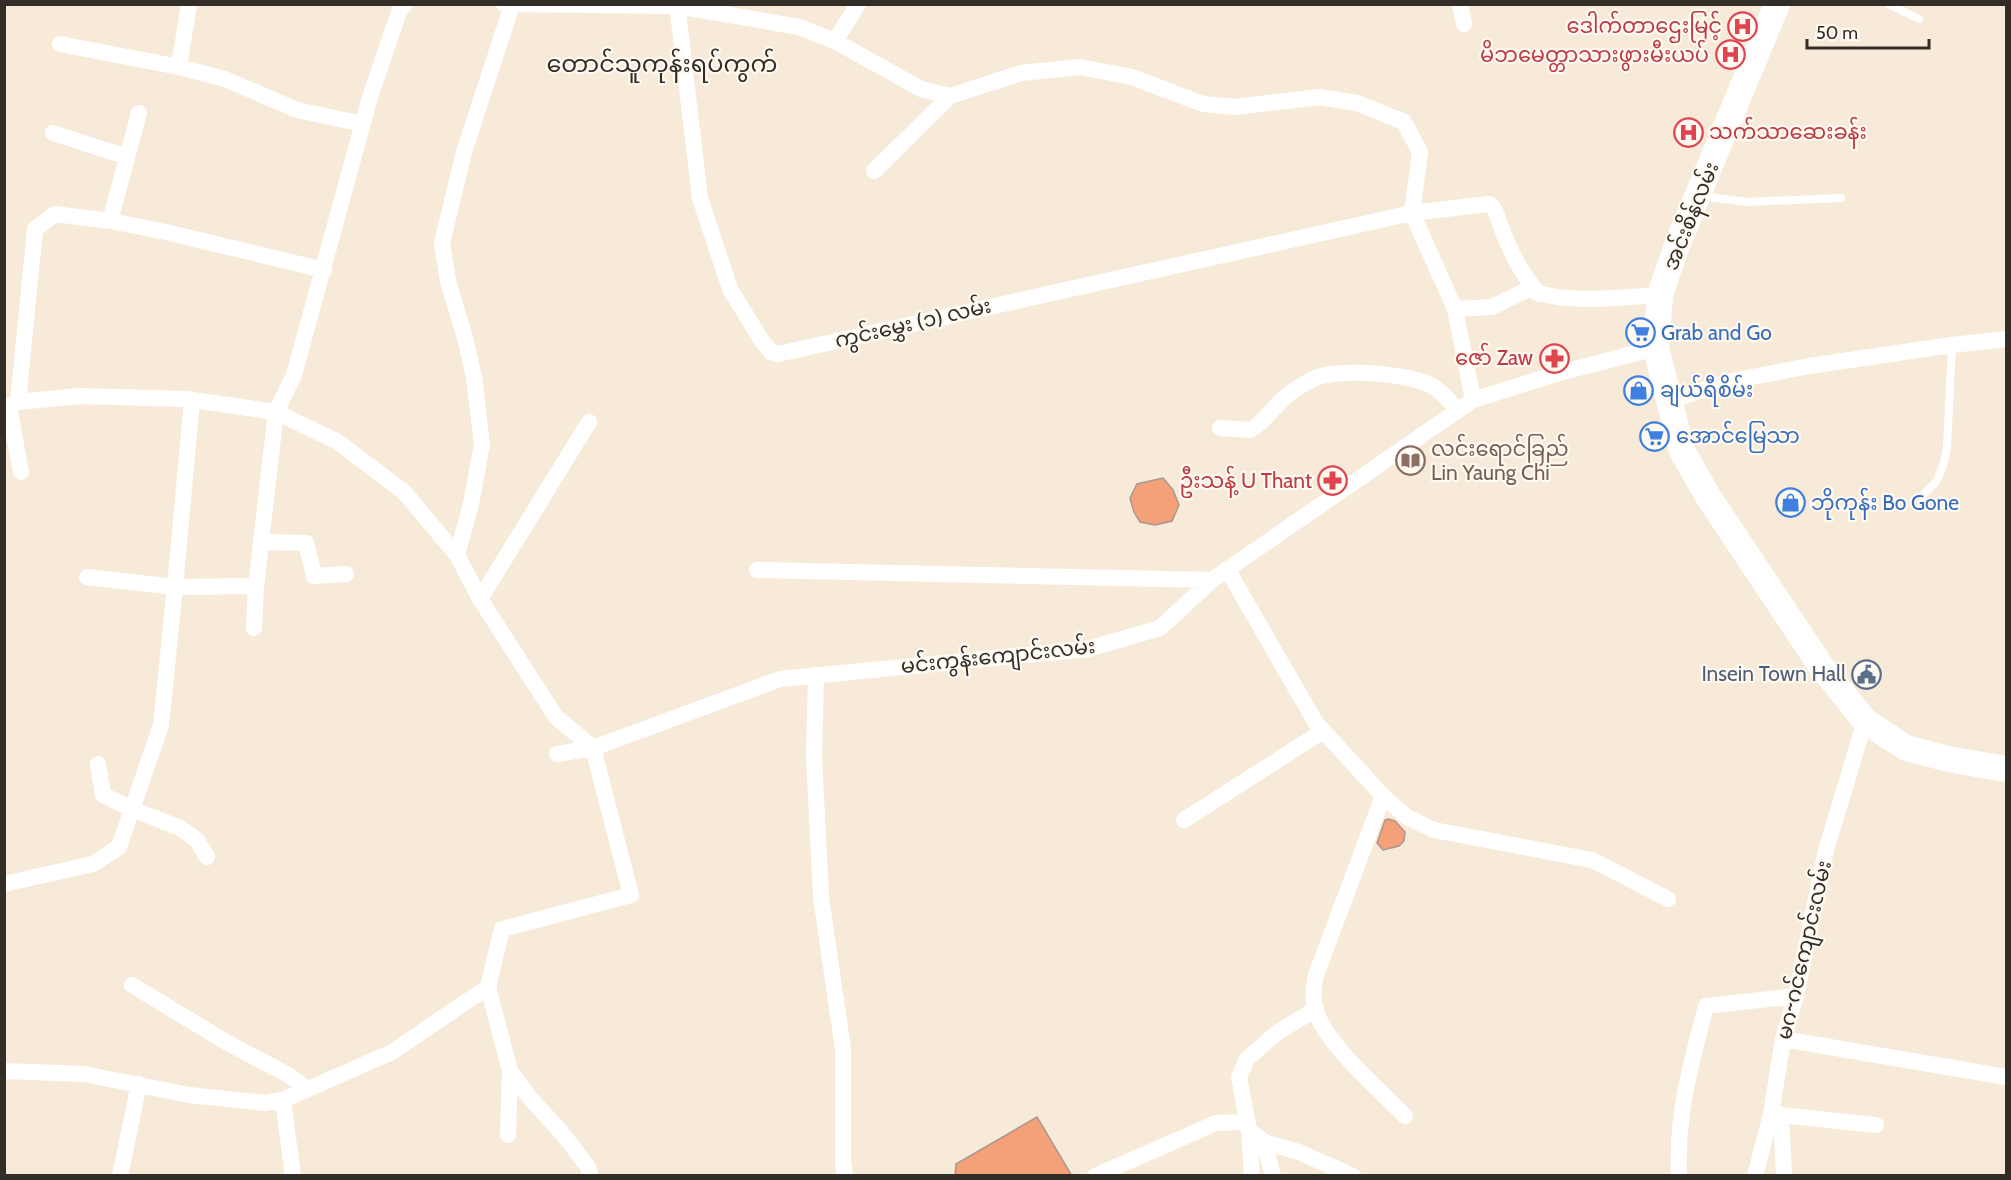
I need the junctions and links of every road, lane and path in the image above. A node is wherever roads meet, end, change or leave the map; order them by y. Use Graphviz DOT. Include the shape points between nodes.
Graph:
graph roads {
  1 [pos="189,4"];
  2 [pos="405,4"];
  3 [pos="858,4"];
  4 [pos="1460,4"];
  5 [pos="1777,4"];
  6 [pos="1888,4"];
  7 [pos="508,5"];
  8 [pos="677,5"];
  9 [pos="1919,19"];
  10 [pos="1464,24"];
  11 [pos="836,41"];
  12 [pos="60,44"];
  13 [pos="179,67"];
  14 [pos="950,96"];
  15 [pos="139,113"];
  16 [pos="363,124"];
  17 [pos="53,133"];
  18 [pos="127,156"];
  19 [pos="873,171"];
  20 [pos="1698,195"];
  21 [pos="1841,198"];
  22 [pos="1412,213"];
  23 [pos="110,221"];
  24 [pos="324,270"];
  25 [pos="1539,294"];
  26 [pos="1660,295"];
  27 [pos="1455,309"];
  28 [pos="2007,339"];
  29 [pos="1952,345"];
  30 [pos="1656,348"];
  31 [pos="192,400"];
  32 [pos="1473,400"];
  33 [pos="1670,401"];
  34 [pos="10,406"];
  35 [pos="1457,409"];
  36 [pos="276,412"];
  37 [pos="590,422"];
  38 [pos="1220,428"];
  39 [pos="21,472"];
  40 [pos="1924,494"];
  41 [pos="261,542"];
  42 [pos="457,555"];
  43 [pos="1227,569"];
  44 [pos="757,570"];
  45 [pos="346,574"];
  46 [pos="87,577"];
  47 [pos="1212,580"];
  48 [pos="256,586"];
  49 [pos="175,587"];
  50 [pos="480,599"];
  51 [pos="254,628"];
  52 [pos="816,675"];
  53 [pos="1865,721"];
  54 [pos="1323,731"];
  55 [pos="593,748"];
  56 [pos="557,754"];
  57 [pos="98,764"];
  58 [pos="2007,769"];
  59 [pos="1383,796"];
  60 [pos="132,809"];
  61 [pos="1184,820"];
  62 [pos="207,857"];
  63 [pos="4,884"];
  64 [pos="1668,900"];
  65 [pos="132,985"];
  66 [pos="488,987"];
  67 [pos="1796,996"];
  68 [pos="1316,1009"];
  69 [pos="1783,1039"];
  70 [pos="4,1071"];
  71 [pos="510,1071"];
  72 [pos="2007,1077"];
  73 [pos="139,1084"];
  74 [pos="307,1089"];
  75 [pos="283,1100"];
  76 [pos="1776,1115"];
  77 [pos="1405,1116"];
  78 [pos="1876,1125"];
  79 [pos="1248,1126"];
  80 [pos="508,1135"];
  81 [pos="1264,1142"];
  82 [pos="120,1176"];
  83 [pos="293,1176"];
  84 [pos="590,1176"];
  85 [pos="846,1176"];
  86 [pos="1095,1176"];
  87 [pos="1252,1176"];
  88 [pos="1273,1176"];
  89 [pos="1353,1176"];
  90 [pos="1679,1176"];
  91 [pos="1755,1176"];
  92 [pos="1784,1176"];
  1 -- 13 [label="street"];
  2 -- 16 [label="street" via="399,12"];
  3 -- 11 [label="street"];
  4 -- 10 [label="street"];
  5 -- 20 [label="main road, အင်းစိန်လမ်း"];
  6 -- 9 [label="lane"];
  7 -- 8 [label="street"];
  7 -- 42 [label="street" via="464,152 442,243 447,281 474,377 482,444"];
  8 -- 11 [label="street" via="799,27"];
  8 -- 22 [label="street, ကွင်းမွှေး (၁) လမ်း" via="700,198 730,289 762,341 778,354"];
  11 -- 14 [label="street" via="921,89"];
  12 -- 13 [label="street"];
  13 -- 16 [label="street" via="225,79 297,110"];
  14 -- 19 [label="street"];
  14 -- 22 [label="street" via="1021,73 1080,67 1132,77 1203,104 1235,107 1319,97 1357,103 1404,122 1420,152"];
  15 -- 18 [label="street"];
  16 -- 24 [label="street"];
  17 -- 18 [label="street"];
  18 -- 23 [label="street"];
  20 -- 21 [label="lane" via="1747,202"];
  20 -- 26 [label="main road, အင်းစိန်လမ်း"];
  22 -- 25 [label="street" via="1492,205 1526,279"];
  22 -- 27 [label="street"];
  23 -- 24 [label="street"];
  23 -- 34 [label="street" via="54,214 35,229"];
  24 -- 36 [label="street" via="294,375"];
  25 -- 26 [label="street" via="1588,299"];
  25 -- 27 [label="street" via="1529,289 1492,307"];
  26 -- 30 [label="main road, အင်းစိန်လမ်း"];
  27 -- 32 [label="street"];
  28 -- 29 [label="street"];
  29 -- 33 [label="street" via="1727,381"];
  29 -- 40 [label="lane" via="1944,466"];
  30 -- 32 [label="street, မင်းကွန်းကျောင်းလမ်း"];
  30 -- 33 [label="main road, အင်းစိန်လမ်း"];
  31 -- 34 [label="street" via="79,396"];
  31 -- 36 [label="street"];
  31 -- 49 [label="street"];
  32 -- 35 [label="street, မင်းကွန်းကျောင်းလမ်း"];
  33 -- 53 [label="main road, အင်းစိန်လမ်း" via="1682,451 1709,498 1821,666"];
  34 -- 39 [label="street"];
  35 -- 38 [label="street" via="1434,387 1416,380 1342,373 1314,378 1285,396 1251,430"];
  35 -- 43 [label="street, မင်းကွန်းကျောင်းလမ်း"];
  36 -- 41 [label="street"];
  36 -- 42 [label="street" via="338,442 404,492"];
  37 -- 50 [label="street"];
  41 -- 45 [label="street" via="306,543 314,576"];
  41 -- 48 [label="street"];
  42 -- 50 [label="street"];
  43 -- 47 [label="street, မင်းကွန်းကျောင်းလမ်း"];
  43 -- 54 [label="street"];
  44 -- 47 [label="street"];
  46 -- 49 [label="street"];
  47 -- 52 [label="street, မင်းကွန်းကျောင်းလမ်း" via="1160,627 1088,649"];
  48 -- 49 [label="street"];
  48 -- 51 [label="street"];
  49 -- 60 [label="street" via="161,725"];
  50 -- 55 [label="street" via="556,717"];
  52 -- 55 [label="street, မင်းကွန်းကျောင်းလမ်း" via="780,679"];
  52 -- 85 [label="street" via="814,757 821,897 843,1049"];
  53 -- 58 [label="main road, အင်းစိန်လမ်း" via="1906,748"];
  53 -- 67 [label="street, မဂ~ဂင်ကျောင်းလမ်း" via="1826,850"];
  54 -- 59 [label="street"];
  54 -- 61 [label="street"];
  55 -- 56 [label="street, မင်းကွန်းကျောင်းလမ်း"];
  55 -- 66 [label="street" via="631,896 502,929"];
  57 -- 60 [label="street" via="104,795"];
  59 -- 64 [label="street" via="1407,818 1434,830 1592,860"];
  59 -- 68 [label="street" via="1316,975"];
  60 -- 62 [label="street" via="180,828 197,840"];
  60 -- 63 [label="street" via="119,847 93,864"];
  65 -- 74 [label="street"];
  66 -- 71 [label="street"];
  66 -- 74 [label="street" via="392,1052"];
  67 -- 69 [label="street, မဂ~ဂင်ကျောင်းလမ်း"];
  67 -- 90 [label="street" via="1706,1006 1680,1118"];
  68 -- 77 [label="street" via="1337,1046"];
  68 -- 79 [label="street" via="1278,1032 1247,1059 1239,1077"];
  69 -- 72 [label="street"];
  69 -- 76 [label="street, မဂ~ဂင်ကျောင်းလမ်း"];
  70 -- 73 [label="street" via="84,1074"];
  71 -- 80 [label="street"];
  71 -- 84 [label="street" via="588,1167"];
  73 -- 75 [label="street" via="189,1095 265,1103"];
  73 -- 82 [label="street"];
  74 -- 75 [label="street"];
  75 -- 83 [label="street"];
  76 -- 78 [label="street"];
  76 -- 91 [label="street"];
  76 -- 92 [label="street, မဂ~ဂင်ကျောင်းလမ်း"];
  79 -- 81 [label="street"];
  79 -- 86 [label="street" via="1216,1123"];
  79 -- 87 [label="street"];
  81 -- 88 [label="street"];
  81 -- 89 [label="street" via="1299,1152"];
}
